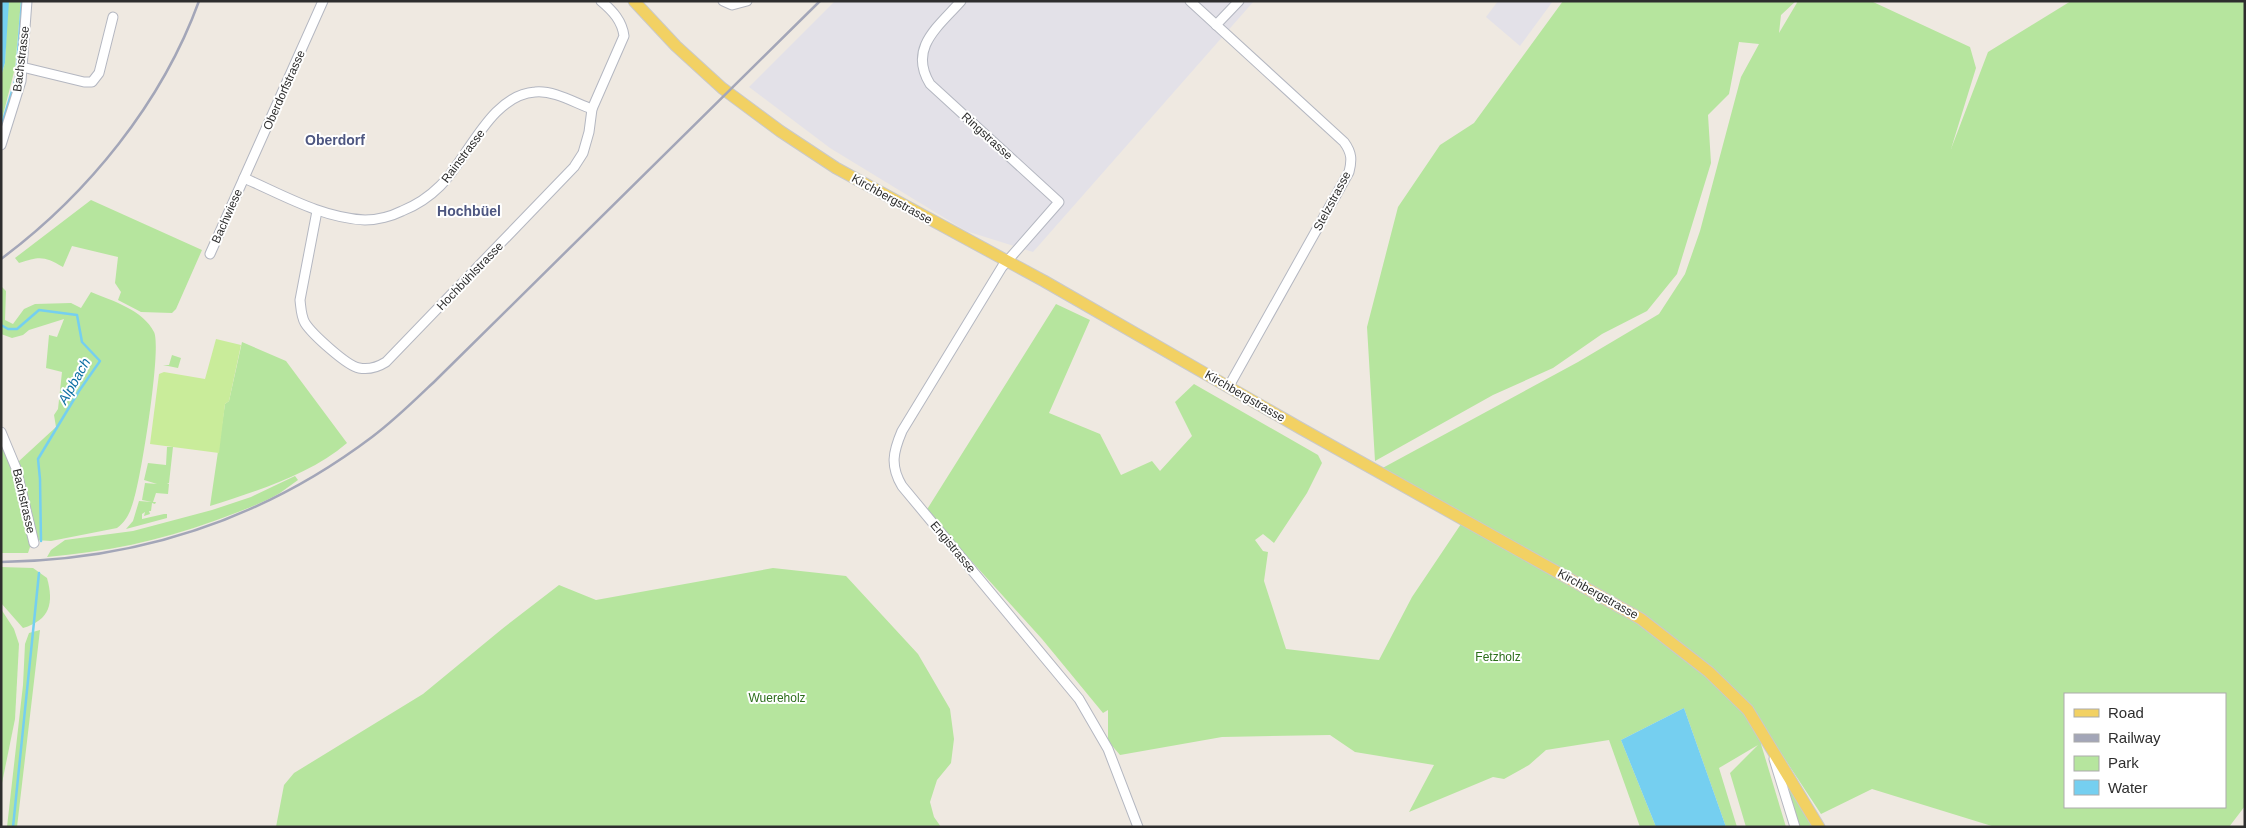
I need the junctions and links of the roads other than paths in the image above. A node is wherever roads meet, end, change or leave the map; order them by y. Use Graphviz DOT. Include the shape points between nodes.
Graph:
graph roads {
  1 [pos="27,1"];
  2 [pos="323,1"];
  3 [pos="601,1"];
  4 [pos="634,1"];
  5 [pos="723,1"];
  6 [pos="747,1"];
  7 [pos="961,1"];
  8 [pos="1190,1"];
  9 [pos="1239,1"];
  10 [pos="114,17"];
  11 [pos="1216,25"];
  12 [pos="22,67"];
  13 [pos="592,109"];
  14 [pos="1,145"];
  15 [pos="244,178"];
  16 [pos="316,211"];
  17 [pos="210,254"];
  18 [pos="1007,260"];
  19 [pos="1229,386"];
  20 [pos="1,432"];
  21 [pos="34,543"];
  22 [pos="1771,747"];
  23 [pos="1138,827"];
  24 [pos="1795,827"];
  25 [pos="1819,827"];
  1 -- 12 [label="street, Bachstrasse"];
  2 -- 15 [label="street, Oberdorfstrasse"];
  3 -- 13 [label="street, Hochbühlstrasse" via="618,19 624,36"];
  4 -- 18 [label="main road, Kirchbergstrasse" via="697,66 732,97 780,131 836,168"];
  5 -- 6 [label="street" via="732,5"];
  7 -- 18 [label="street, Ringstrasse" via="927,40 922,53 924,74 930,84 1059,202"];
  8 -- 11 [label="street"];
  9 -- 11 [label="street"];
  10 -- 12 [label="street" via="99,73 92,82"];
  11 -- 19 [label="street, Stelzstrasse" via="1344,142 1351,151 1352,162"];
  12 -- 14 [label="street, Bachstrasse" via="19,90"];
  13 -- 16 [label="street, Rainstrasse" via="547,92 519,96 498,110 441,185 420,203 394,215 368,220"];
  13 -- 16 [label="street, Hochbühlstrasse" via="583,153 574,167 386,362 376,368 359,368 344,361 305,323 300,300"];
  15 -- 16 [label="street, Rainstrasse"];
  15 -- 17 [label="street, Bachwiese"];
  18 -- 19 [label="main road, Kirchbergstrasse"];
  18 -- 23 [label="street, Engistrasse" via="902,431 894,448 893,462 902,486 1078,699 1108,750"];
  19 -- 22 [label="main road, Kirchbergstrasse" via="1641,619 1730,690 1748,710"];
  20 -- 21 [label="street, Bachstrasse" via="16,468"];
  22 -- 24 [label="street"];
  22 -- 25 [label="main road, Kirchbergstrasse"];
}
